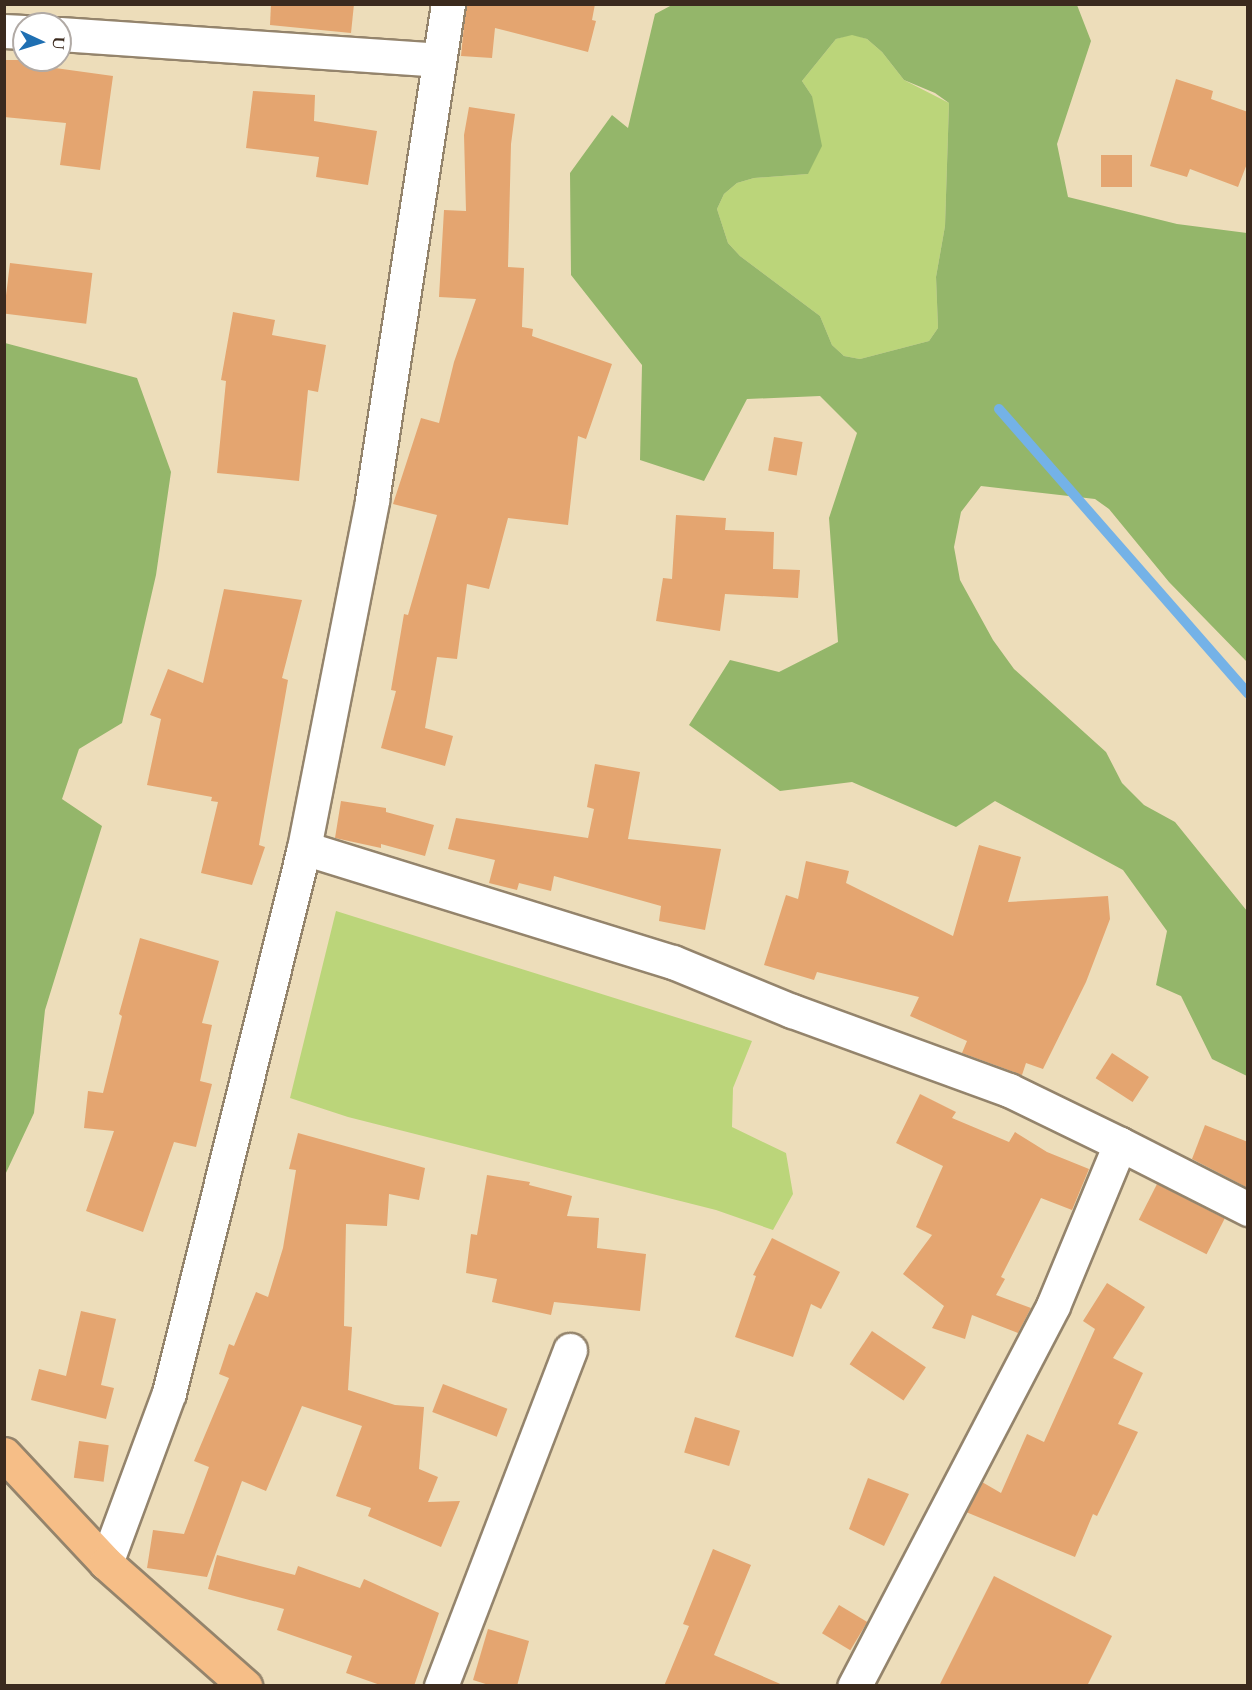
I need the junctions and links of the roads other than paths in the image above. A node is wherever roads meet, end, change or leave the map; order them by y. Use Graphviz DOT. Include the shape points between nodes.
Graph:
graph roads {
  1 [pos="448,4"];
  2 [pos="72,35"];
  3 [pos="438,60"];
  4 [pos="304,848"];
  5 [pos="1120,1144"];
  6 [pos="1248,1209"];
  7 [pos="570,1350"];
  8 [pos="4,1454"];
  9 [pos="106,1563"];
  10 [pos="245,1686"];
  11 [pos="441,1686"];
  12 [pos="854,1686"];
  1 -- 3 [label="street"];
  2 -- 3 [label="street"];
  3 -- 4 [label="street" via="372,500"];
  4 -- 5 [label="street" via="673,962 792,1011 1009,1090"];
  4 -- 9 [label="street" via="169,1392"];
  5 -- 6 [label="street"];
  5 -- 12 [label="street" via="1053,1306"];
  7 -- 11 [label="street"];
  8 -- 9 [label="main road"];
  9 -- 10 [label="main road"];
}
